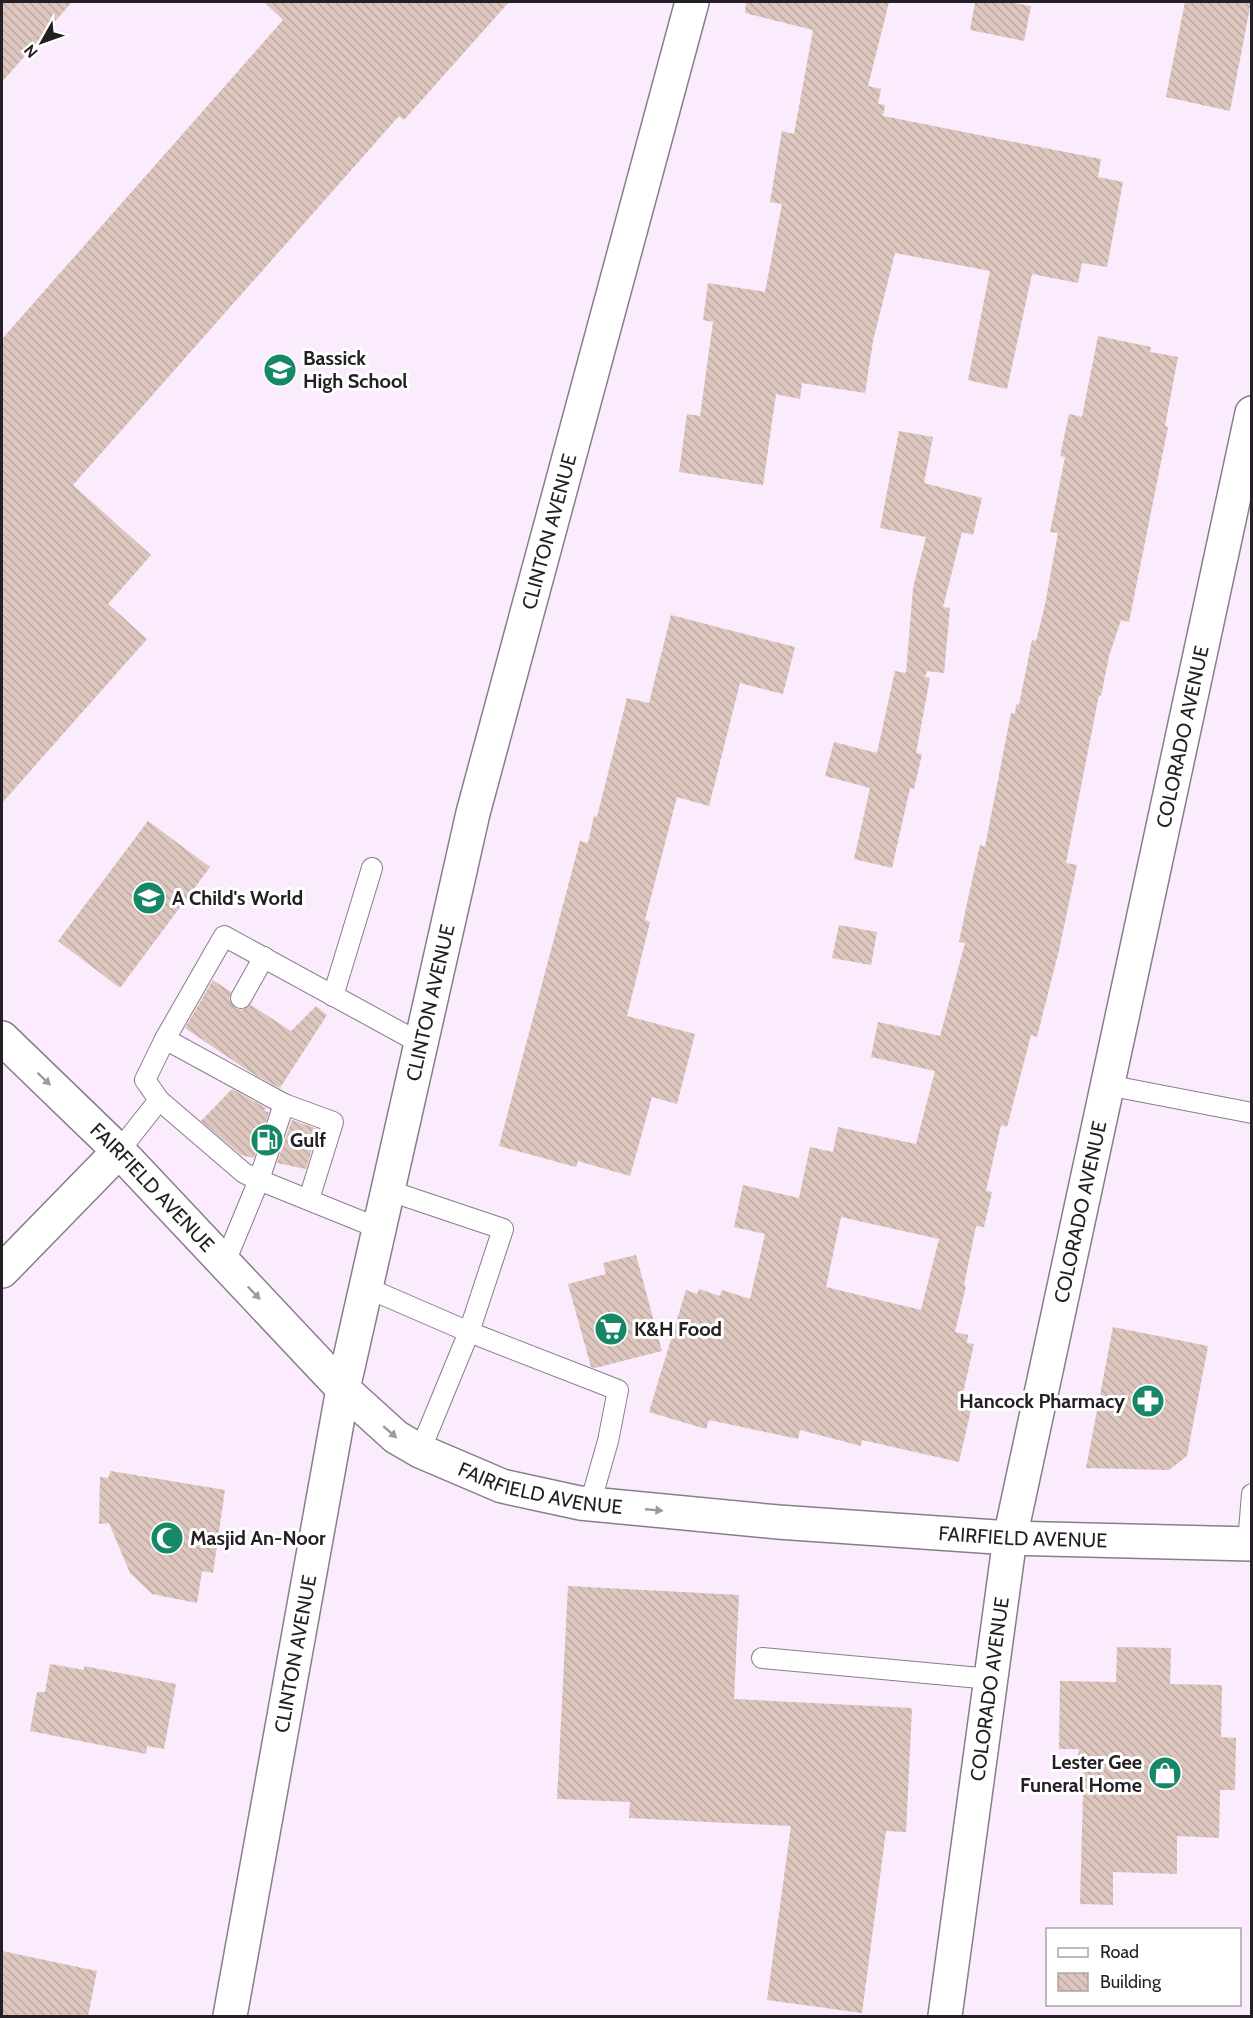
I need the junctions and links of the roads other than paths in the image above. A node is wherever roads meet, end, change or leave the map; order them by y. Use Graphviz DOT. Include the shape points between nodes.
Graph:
graph roads {
  1 [pos="692,2"];
  2 [pos="1251,413"];
  3 [pos="372,868"];
  4 [pos="264,957"];
  5 [pos="333,996"];
  6 [pos="241,998"];
  7 [pos="2,1038"];
  8 [pos="165,1039"];
  9 [pos="420,1044"];
  10 [pos="1107,1085"];
  11 [pos="159,1100"];
  12 [pos="284,1104"];
  13 [pos="1251,1113"];
  14 [pos="119,1151"];
  15 [pos="259,1179"];
  16 [pos="387,1190"];
  17 [pos="309,1199"];
  18 [pos="378,1228"];
  19 [pos="225,1262"];
  20 [pos="2,1271"];
  21 [pos="365,1287"];
  22 [pos="469,1332"];
  23 [pos="343,1389"];
  24 [pos="420,1451"];
  25 [pos="1251,1494"];
  26 [pos="590,1504"];
  27 [pos="1010,1538"];
  28 [pos="1250,1544"];
  29 [pos="762,1658"];
  30 [pos="991,1680"];
  31 [pos="230,2016"];
  32 [pos="945,2016"];
  1 -- 9 [label="street, CLINTON AVENUE" via="472,813"];
  2 -- 10 [label="street, COLORADO AVENUE"];
  3 -- 5 [label="lane"];
  4 -- 5 [label="lane"];
  4 -- 6 [label="lane"];
  4 -- 8 [label="lane" via="224,936"];
  5 -- 9 [label="lane"];
  7 -- 14 [label="street, FAIRFIELD AVENUE, one-way"];
  8 -- 11 [label="lane" via="146,1080"];
  8 -- 12 [label="lane" via="210,1054"];
  9 -- 16 [label="street, CLINTON AVENUE"];
  10 -- 13 [label="lane"];
  10 -- 27 [label="street, COLORADO AVENUE"];
  11 -- 14 [label="lane"];
  11 -- 15 [label="lane" via="244,1173"];
  12 -- 15 [label="lane"];
  12 -- 17 [label="lane" via="333,1122"];
  14 -- 19 [label="street, FAIRFIELD AVENUE"];
  14 -- 20 [label="street"];
  15 -- 17 [label="lane"];
  15 -- 19 [label="lane"];
  16 -- 18 [label="street, CLINTON AVENUE"];
  16 -- 22 [label="lane" via="503,1229"];
  17 -- 18 [label="lane"];
  18 -- 21 [label="street, CLINTON AVENUE"];
  19 -- 23 [label="street, FAIRFIELD AVENUE, one-way"];
  21 -- 22 [label="lane"];
  21 -- 23 [label="street, CLINTON AVENUE"];
  22 -- 24 [label="lane"];
  22 -- 26 [label="lane" via="618,1390"];
  23 -- 24 [label="street, FAIRFIELD AVENUE, one-way" via="396,1437"];
  23 -- 31 [label="street, CLINTON AVENUE"];
  24 -- 26 [label="street, FAIRFIELD AVENUE" via="501,1486"];
  25 -- 28 [label="lane"];
  26 -- 27 [label="street, FAIRFIELD AVENUE, one-way"];
  27 -- 28 [label="street, FAIRFIELD AVENUE"];
  27 -- 30 [label="street, COLORADO AVENUE"];
  29 -- 30 [label="lane"];
  30 -- 32 [label="street, COLORADO AVENUE"];
}
